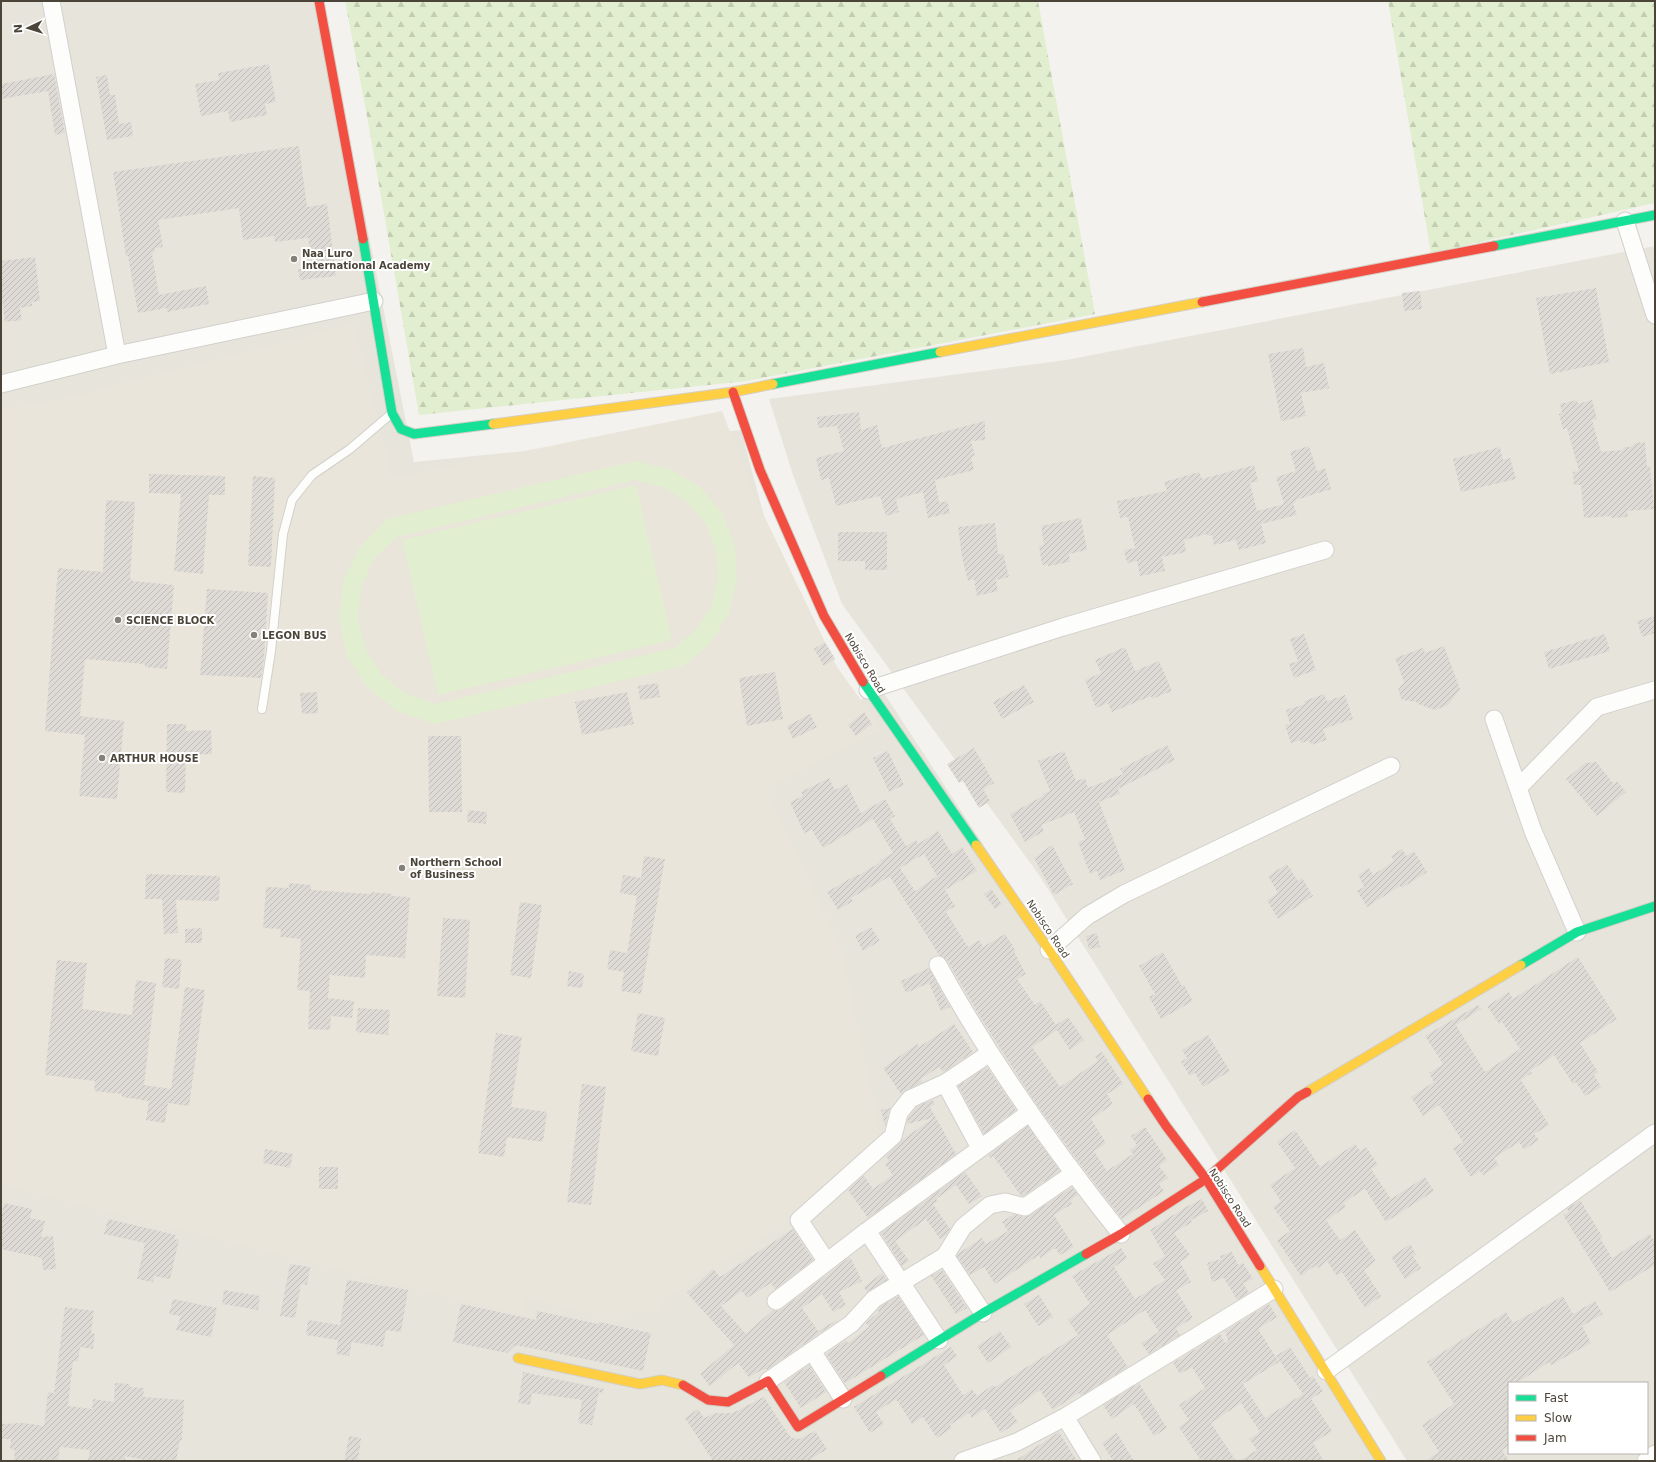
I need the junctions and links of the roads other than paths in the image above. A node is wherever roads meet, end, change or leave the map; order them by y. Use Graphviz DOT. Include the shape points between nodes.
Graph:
graph roads {
  1 [pos="51,1"];
  2 [pos="318,1"];
  3 [pos="1655,215"];
  4 [pos="1625,220"];
  5 [pos="374,301"];
  6 [pos="1655,315"];
  7 [pos="117,355"];
  8 [pos="1,384"];
  9 [pos="733,392"];
  10 [pos="392,412"];
  11 [pos="1325,550"];
  12 [pos="868,690"];
  13 [pos="1655,690"];
  14 [pos="262,709"];
  15 [pos="1494,719"];
  16 [pos="1391,766"];
  17 [pos="1519,787"];
  18 [pos="1655,906"];
  19 [pos="1577,932"];
  20 [pos="1049,950"];
  21 [pos="938,965"];
  22 [pos="990,1053"];
  23 [pos="945,1082"];
  24 [pos="1029,1113"];
  25 [pos="1655,1133"];
  26 [pos="980,1148"];
  27 [pos="1073,1174"];
  28 [pos="1206,1179"];
  29 [pos="867,1231"];
  30 [pos="1120,1234"];
  31 [pos="945,1256"];
  32 [pos="827,1262"];
  33 [pos="900,1283"];
  34 [pos="1274,1289"];
  35 [pos="776,1301"];
  36 [pos="983,1313"];
  37 [pos="939,1340"];
  38 [pos="812,1351"];
  39 [pos="518,1358"];
  40 [pos="1326,1371"];
  41 [pos="768,1381"];
  42 [pos="843,1399"];
  43 [pos="1065,1416"];
  44 [pos="1655,1454"];
  45 [pos="963,1461"];
  46 [pos="1092,1461"];
  47 [pos="1381,1461"];
  48 [pos="1646,1461"];
  1 -- 7 [label="street"];
  2 -- 5 [label="street"];
  3 -- 4 [label="street"];
  4 -- 6 [label="street"];
  4 -- 9 [label="street"];
  5 -- 7 [label="street"];
  5 -- 10 [label="street"];
  7 -- 8 [label="street"];
  9 -- 10 [label="street" via="414,434 401,429"];
  9 -- 12 [label="street, Nobisco Road" via="760,470 821,609"];
  10 -- 14 [label="lane" via="350,449 312,474 292,500 283,534 271,651"];
  11 -- 12 [label="street" via="1063,627"];
  12 -- 20 [label="street, Nobisco Road"];
  13 -- 17 [label="street" via="1597,707"];
  15 -- 17 [label="street"];
  16 -- 20 [label="street" via="1124,894 1087,916"];
  17 -- 19 [label="street" via="1533,830"];
  18 -- 19 [label="street"];
  19 -- 28 [label="street" via="1298,1097"];
  20 -- 28 [label="street, Nobisco Road" via="1166,1126"];
  21 -- 22 [label="street"];
  22 -- 23 [label="street"];
  22 -- 24 [label="street"];
  23 -- 26 [label="street"];
  23 -- 32 [label="street" via="910,1100 899,1113 894,1136 799,1220"];
  24 -- 26 [label="street"];
  24 -- 27 [label="street"];
  25 -- 40 [label="street"];
  26 -- 29 [label="street"];
  27 -- 30 [label="street"];
  27 -- 31 [label="street" via="1025,1207 1005,1202 990,1205 963,1227"];
  28 -- 30 [label="street"];
  28 -- 34 [label="street, Nobisco Road"];
  29 -- 32 [label="street"];
  29 -- 33 [label="street"];
  30 -- 36 [label="street"];
  31 -- 33 [label="street"];
  31 -- 36 [label="street"];
  32 -- 35 [label="street"];
  33 -- 37 [label="street"];
  33 -- 38 [label="street" via="874,1299 851,1324"];
  34 -- 40 [label="street, Nobisco Road"];
  34 -- 43 [label="street"];
  36 -- 37 [label="street"];
  37 -- 42 [label="street"];
  38 -- 41 [label="street"];
  38 -- 42 [label="street"];
  39 -- 41 [label="street" via="640,1384 662,1380 682,1384 708,1400 728,1402"];
  40 -- 47 [label="street, Nobisco Road"];
  41 -- 42 [label="street" via="798,1428"];
  43 -- 45 [label="street" via="1017,1442"];
  43 -- 46 [label="street"];
  44 -- 48 [label="street"];
}
